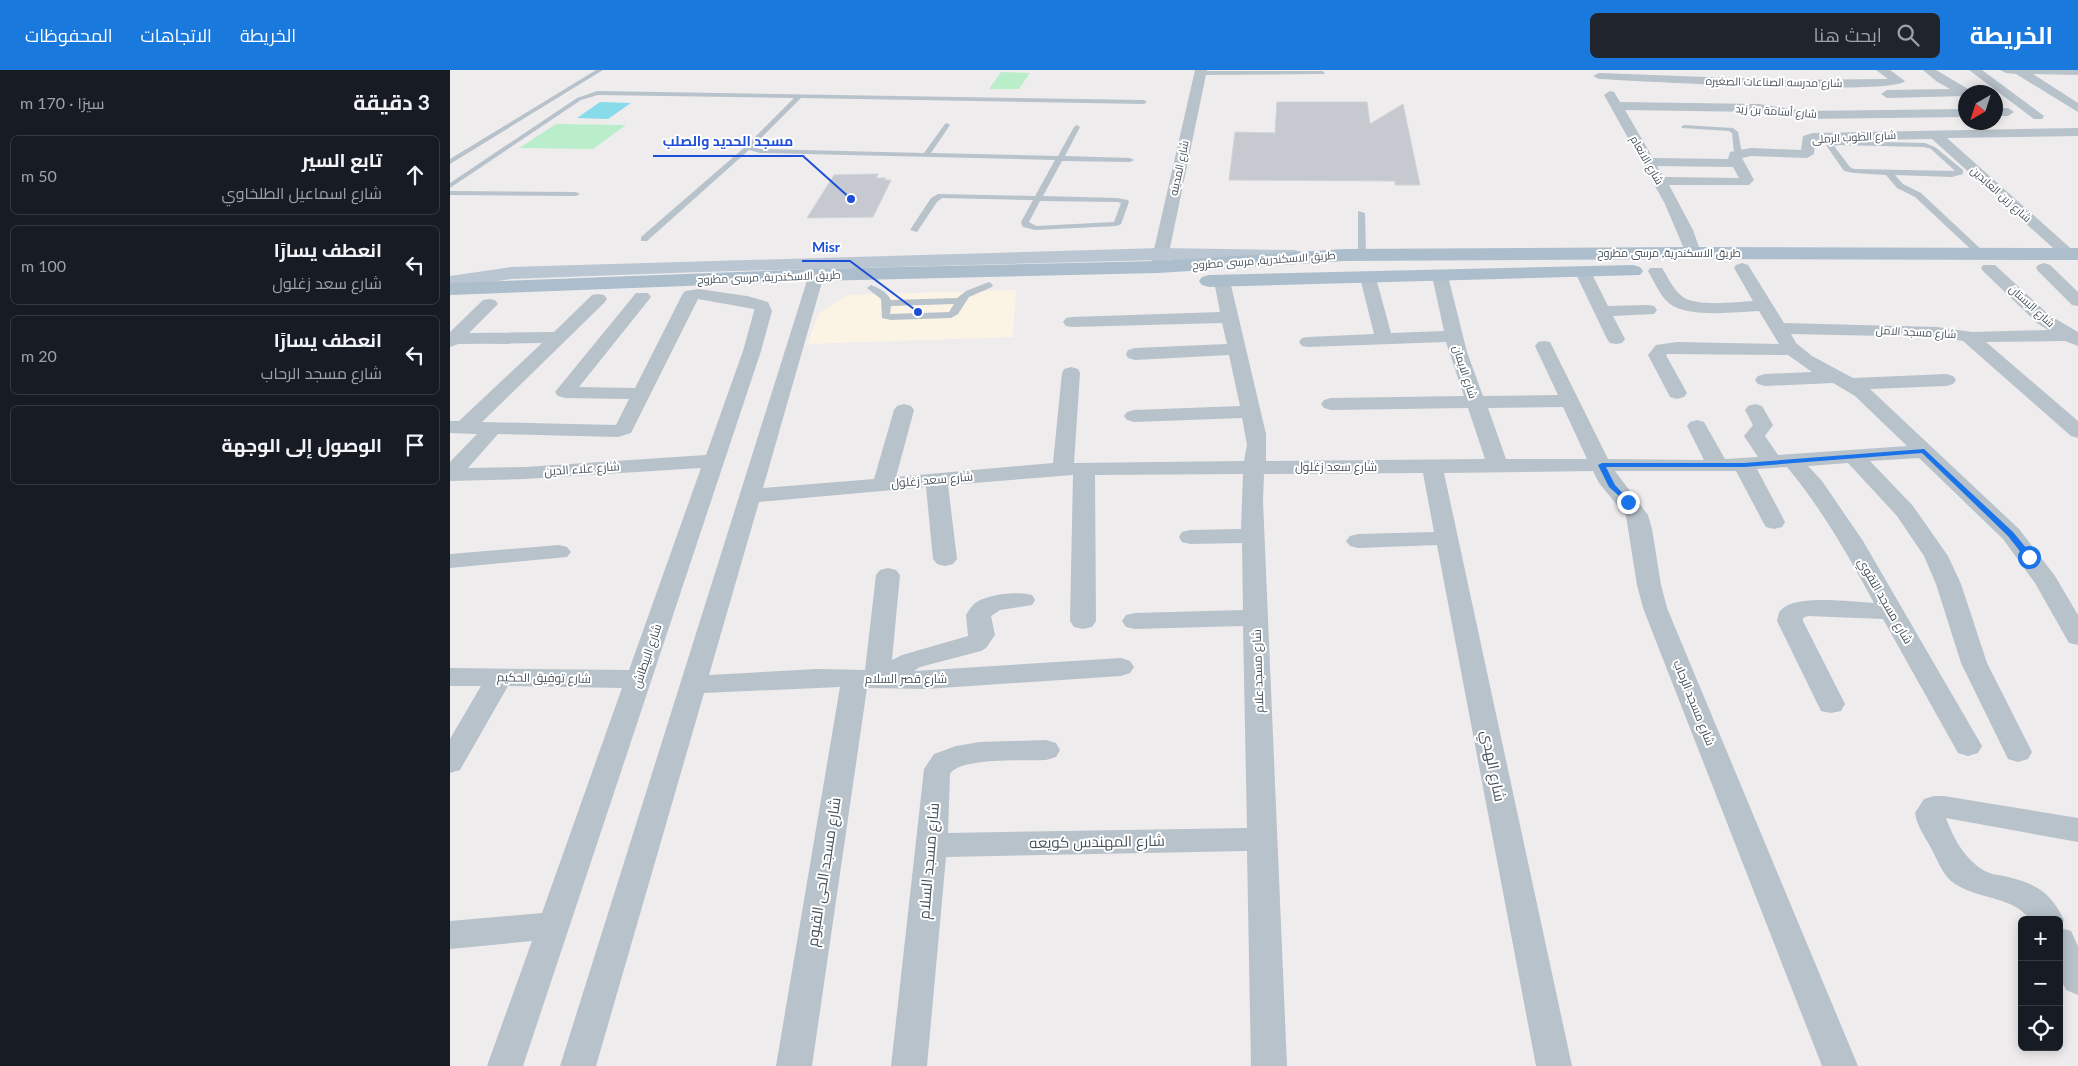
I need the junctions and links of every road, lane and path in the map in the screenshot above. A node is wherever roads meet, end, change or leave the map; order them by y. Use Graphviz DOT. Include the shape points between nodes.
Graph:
graph roads {
  1 [pos="600,70"];
  2 [pos="1882,70"];
  3 [pos="1975,70"];
  4 [pos="2006,70"];
  5 [pos="2019,70"];
  6 [pos="1200,72"];
  7 [pos="2078,72"];
  8 [pos="1323,73"];
  9 [pos="1597,73"];
  10 [pos="1922,76"];
  11 [pos="1671,79"];
  12 [pos="1897,79"];
  13 [pos="1787,84"];
  14 [pos="1833,84"];
  15 [pos="1872,84"];
  16 [pos="1958,88"];
  17 [pos="1679,91"];
  18 [pos="1958,92"];
  19 [pos="1609,94"];
  20 [pos="1656,94"];
  21 [pos="1847,94"];
  22 [pos="1888,94"];
  23 [pos="800,96"];
  24 [pos="1800,99"];
  25 [pos="1144,102"];
  26 [pos="1861,104"];
  27 [pos="1690,107"];
  28 [pos="1618,110"];
  29 [pos="1936,113"];
  30 [pos="1958,113"];
  31 [pos="2075,113"];
  32 [pos="1653,114"];
  33 [pos="1874,114"];
  34 [pos="1888,114"];
  35 [pos="1915,114"];
  36 [pos="2006,114"];
  37 [pos="1824,115"];
  38 [pos="946,125"];
  39 [pos="1077,127"];
  40 [pos="1684,127"];
  41 [pos="2038,132"];
  42 [pos="2072,132"];
  43 [pos="1962,133"];
  44 [pos="1911,134"];
  45 [pos="1934,134"];
  46 [pos="2078,140"];
  47 [pos="748,148"];
  48 [pos="926,155"];
  49 [pos="1061,158"];
  50 [pos="1738,158"];
  51 [pos="1130,160"];
  52 [pos="450,162"];
  53 [pos="1648,162"];
  54 [pos="1888,173"];
  55 [pos="1658,181"];
  56 [pos="450,186"];
  57 [pos="450,193"];
  58 [pos="576,194"];
  59 [pos="1038,197"];
  60 [pos="1361,213"];
  61 [pos="914,230"];
  62 [pos="644,239"];
  63 [pos="1440,253"];
  64 [pos="1693,253"];
  65 [pos="1353,254"];
  66 [pos="2075,259"];
  67 [pos="1159,260"];
  68 [pos="1985,261"];
  69 [pos="1742,268"];
  70 [pos="2044,268"];
  71 [pos="1656,271"];
  72 [pos="1583,272"];
  73 [pos="1440,276"];
  74 [pos="1360,278"];
  75 [pos="1222,281"];
  76 [pos="450,282"];
  77 [pos="814,282"];
  78 [pos="989,285"];
  79 [pos="871,288"];
  80 [pos="450,289"];
  81 [pos="695,294"];
  82 [pos="642,297"];
  83 [pos="598,299"];
  84 [pos="960,301"];
  85 [pos="2078,301"];
  86 [pos="888,303"];
  87 [pos="489,304"];
  88 [pos="450,306"];
  89 [pos="1765,306"];
  90 [pos="1648,310"];
  91 [pos="1602,311"];
  92 [pos="1230,317"];
  93 [pos="1072,322"];
  94 [pos="1778,328"];
  95 [pos="1454,336"];
  96 [pos="1971,337"];
  97 [pos="2075,337"];
  98 [pos="558,338"];
  99 [pos="1384,339"];
  100 [pos="1616,339"];
  101 [pos="452,341"];
  102 [pos="1308,342"];
  103 [pos="1544,346"];
  104 [pos="793,348"];
  105 [pos="1237,349"];
  106 [pos="1792,350"];
  107 [pos="752,351"];
  108 [pos="1136,354"];
  109 [pos="1071,373"];
  110 [pos="1765,380"];
  111 [pos="1946,380"];
  112 [pos="1844,381"];
  113 [pos="1677,393"];
  114 [pos="642,394"];
  115 [pos="1571,401"];
  116 [pos="1475,402"];
  117 [pos="1331,404"];
  118 [pos="904,410"];
  119 [pos="1755,410"];
  120 [pos="1251,412"];
  121 [pos="1134,416"];
  122 [pos="1697,426"];
  123 [pos="458,427"];
  124 [pos="493,428"];
  125 [pos="2078,432"];
  126 [pos="1924,451"];
  127 [pos="1854,456"];
  128 [pos="714,461"];
  129 [pos="1783,462"];
  130 [pos="1602,465"];
  131 [pos="1744,465"];
  132 [pos="1432,466"];
  133 [pos="1498,466"];
  134 [pos="1718,466"];
  135 [pos="1254,467"];
  136 [pos="1073,469"];
  137 [pos="450,476"];
  138 [pos="936,480"];
  139 [pos="883,484"];
  140 [pos="749,496"];
  141 [pos="1774,522"];
  142 [pos="1254,536"];
  143 [pos="1190,537"];
  144 [pos="1447,538"];
  145 [pos="1358,541"];
  146 [pos="559,552"];
  147 [pos="945,559"];
  148 [pos="450,561"];
  149 [pos="888,575"];
  150 [pos="1023,600"];
  151 [pos="2070,607"];
  152 [pos="1891,611"];
  153 [pos="1256,618"];
  154 [pos="1083,621"];
  155 [pos="1136,622"];
  156 [pos="2078,638"];
  157 [pos="1121,667"];
  158 [pos="450,676"];
  159 [pos="500,677"];
  160 [pos="639,679"];
  161 [pos="866,679"];
  162 [pos="692,685"];
  163 [pos="1831,704"];
  164 [pos="1968,746"];
  165 [pos="1046,750"];
  166 [pos="2018,752"];
  167 [pos="450,763"];
  168 [pos="2078,830"];
  169 [pos="1263,839"];
  170 [pos="932,845"];
  171 [pos="2046,916"];
  172 [pos="554,925"];
  173 [pos="450,936"];
  174 [pos="505,1066"];
  175 [pos="578,1066"];
  176 [pos="794,1066"];
  177 [pos="909,1066"];
  178 [pos="1269,1066"];
  179 [pos="1554,1066"];
  180 [pos="1840,1066"];
  1 -- 52 [label="lane"];
  2 -- 12 [label="street"];
  3 -- 36 [label="street" via="2043,116"];
  4 -- 5 [label="street"];
  5 -- 7 [label="street"];
  5 -- 31 [label="street"];
  6 -- 8 [label="lane"];
  6 -- 67 [label="street, شارع المدينه"];
  9 -- 11 [label="street, شارع مدرسه الصناعات الصغيره"];
  9 -- 19 [label="street, شارع الانعام"];
  10 -- 12 [label="street, شارع مدرسه الصناعات الصغيره"];
  10 -- 16 [label="street" via="1940,79"];
  11 -- 13 [label="street, شارع مدرسه الصناعات الصغيره"];
  11 -- 17 [label="street"];
  12 -- 15 [label="street, شارع مدرسه الصناعات الصغيره" via="1899,81 1895,83"];
  13 -- 14 [label="street, شارع مدرسه الصناعات الصغيره"];
  13 -- 24 [label="street"];
  14 -- 15 [label="street, شارع مدرسه الصناعات الصغيره"];
  14 -- 21 [label="street"];
  15 -- 22 [label="street"];
  17 -- 24 [label="street" via="1746,95 1757,101"];
  17 -- 27 [label="street"];
  18 -- 22 [label="street"];
  19 -- 20 [label="street"];
  19 -- 28 [label="street, شارع الانعام"];
  22 -- 35 [label="street"];
  23 -- 25 [label="lane"];
  23 -- 47 [label="lane"];
  23 -- 56 [label="lane" via="613,92 590,95 579,99"];
  24 -- 37 [label="street"];
  26 -- 33 [label="street"];
  27 -- 28 [label="street, شارع أسامة بن زيد"];
  27 -- 37 [label="street, شارع أسامة بن زيد" via="1758,108"];
  28 -- 32 [label="street"];
  28 -- 53 [label="street, شارع الانعام"];
  29 -- 30 [label="street, شارع أسامة بن زيد"];
  29 -- 35 [label="street, شارع أسامة بن زيد"];
  29 -- 43 [label="street"];
  33 -- 34 [label="street, شارع أسامة بن زيد"];
  33 -- 37 [label="street, شارع أسامة بن زيد"];
  34 -- 35 [label="street, شارع أسامة بن زيد"];
  34 -- 44 [label="street"];
  36 -- 41 [label="street"];
  38 -- 48 [label="lane"];
  39 -- 49 [label="lane"];
  40 -- 50 [label="lane" via="1731,129 1735,132"];
  41 -- 42 [label="street, شارع الطوب الرملى"];
  41 -- 43 [label="street, شارع الطوب الرملى"];
  42 -- 46 [label="street"];
  43 -- 45 [label="street, شارع الطوب الرملى"];
  44 -- 45 [label="street, شارع الطوب الرملى"];
  44 -- 50 [label="street, شارع الطوب الرملى" via="1810,138 1805,155"];
  45 -- 66 [label="street, شارع زين العابدين"];
  47 -- 48 [label="lane" via="760,151"];
  47 -- 62 [label="lane"];
  48 -- 49 [label="lane"];
  49 -- 51 [label="lane"];
  49 -- 59 [label="lane"];
  50 -- 53 [label="street"];
  50 -- 55 [label="street" via="1746,181"];
  53 -- 55 [label="street, شارع الانعام"];
  54 -- 54 [label="lane" via="1952,175 1960,172 1933,148 1925,145 1830,145 1847,169"];
  54 -- 68 [label="lane" via="1900,186 1918,195"];
  55 -- 64 [label="street, شارع الانعام" via="1679,217"];
  57 -- 58 [label="lane"];
  59 -- 59 [label="lane" via="1025,222 1029,227 1113,226 1120,222 1126,202"];
  59 -- 61 [label="lane" via="941,196 934,200"];
  60 -- 65 [label="lane"];
  63 -- 64 [label="main road, طريق الاسكندرية, مرسى مطروح"];
  63 -- 65 [label="main road, طريق الاسكندرية, مرسى مطروح"];
  63 -- 73 [label="main road" via="1435,264"];
  64 -- 68 [label="main road, طريق الاسكندرية, مرسى مطروح"];
  65 -- 67 [label="main road, طريق الاسكندرية, مرسى مطروح"];
  65 -- 74 [label="main road" via="1362,268"];
  66 -- 68 [label="main road, طريق الاسكندرية, مرسى مطروح"];
  66 -- 70 [label="main road, طريق الاسكندرية, مرسى مطروح"];
  67 -- 76 [label="main road" via="539,271"];
  67 -- 77 [label="main road, طريق الاسكندرية, مرسى مطروح"];
  68 -- 69 [label="main road, طريق الاسكندرية, مرسى مطروح"];
  68 -- 70 [label="main road, طريق الاسكندرية, مرسى مطروح"];
  68 -- 97 [label="street, شارع البستان" via="2043,319"];
  69 -- 71 [label="main road, طريق الاسكندرية, مرسى مطروح"];
  69 -- 89 [label="street"];
  70 -- 85 [label="street"];
  71 -- 72 [label="main road, طريق الاسكندرية, مرسى مطروح"];
  71 -- 89 [label="street" via="1675,299 1683,304"];
  72 -- 73 [label="main road, طريق الاسكندرية, مرسى مطروح"];
  72 -- 91 [label="street"];
  73 -- 74 [label="main road, طريق الاسكندرية, مرسى مطروح"];
  73 -- 95 [label="street, شارع الايمان"];
  74 -- 75 [label="main road, طريق الاسكندرية, مرسى مطروح"];
  74 -- 99 [label="street"];
  75 -- 78 [label="main road, طريق الاسكندرية, مرسى مطروح"];
  75 -- 92 [label="street, شارع مسجد علام"];
  77 -- 79 [label="main road, طريق الاسكندرية, مرسى مطروح"];
  77 -- 80 [label="main road, طريق الاسكندرية, مرسى مطروح"];
  77 -- 81 [label="main road, طريق الاسكندرية, مرسى مطروح"];
  77 -- 104 [label="street"];
  78 -- 79 [label="main road, طريق الاسكندرية, مرسى مطروح"];
  78 -- 84 [label="lane"];
  79 -- 86 [label="lane" via="885,297"];
  81 -- 82 [label="main road, طريق الاسكندرية, مرسى مطروح"];
  81 -- 107 [label="street, شارع البيطاش" via="754,302 762,306"];
  81 -- 114 [label="street"];
  82 -- 83 [label="main road, طريق الاسكندرية, مرسى مطروح"];
  82 -- 114 [label="street" via="565,392"];
  83 -- 87 [label="main road, طريق الاسكندرية, مرسى مطروح"];
  83 -- 98 [label="street"];
  84 -- 86 [label="lane"];
  84 -- 86 [label="lane" via="951,315 891,317 885,316"];
  87 -- 88 [label="main road, طريق الاسكندرية, مرسى مطروح"];
  87 -- 101 [label="street"];
  89 -- 94 [label="street"];
  90 -- 91 [label="street"];
  91 -- 100 [label="street"];
  92 -- 93 [label="street"];
  92 -- 105 [label="street, شارع مسجد علام"];
  94 -- 96 [label="street, شارع مسجد الامل" via="1936,332"];
  94 -- 106 [label="street"];
  95 -- 99 [label="street"];
  95 -- 116 [label="street, شارع الايمان"];
  96 -- 97 [label="street"];
  96 -- 125 [label="street, شارع مسجد الامل"];
  98 -- 101 [label="street"];
  98 -- 123 [label="street"];
  99 -- 102 [label="street"];
  103 -- 115 [label="street, شارع مسجد الرحاب"];
  104 -- 107 [label="street"];
  104 -- 140 [label="street"];
  105 -- 108 [label="street"];
  105 -- 120 [label="street, شارع مسجد علام"];
  106 -- 112 [label="street" via="1807,363"];
  106 -- 113 [label="street" via="1662,349 1657,355"];
  107 -- 128 [label="street, شارع البيطاش"];
  109 -- 136 [label="street"];
  110 -- 112 [label="street"];
  111 -- 112 [label="street"];
  112 -- 126 [label="street" via="1862,392"];
  114 -- 124 [label="street" via="626,428 620,431"];
  115 -- 116 [label="street"];
  115 -- 130 [label="street, شارع مسجد الرحاب"];
  116 -- 117 [label="street"];
  116 -- 133 [label="street, شارع الايمان"];
  118 -- 139 [label="street"];
  119 -- 129 [label="street, شارع مسجد التقوي" via="1763,425 1754,436"];
  120 -- 121 [label="street"];
  120 -- 135 [label="street, شارع مسجد علام" via="1257,445"];
  122 -- 134 [label="street"];
  123 -- 124 [label="street"];
  124 -- 137 [label="street"];
  126 -- 127 [label="street, شارع سعد زغلول"];
  126 -- 151 [label="street" via="2011,534"];
  127 -- 129 [label="street, شارع سعد زغلول"];
  127 -- 166 [label="street" via="1905,511 1944,573 1974,662"];
  128 -- 137 [label="street, شارع علاء الدين"];
  128 -- 160 [label="street, شارع البيطاش"];
  129 -- 131 [label="street, شارع سعد زغلول"];
  129 -- 152 [label="street, شارع مسجد التقوي" via="1834,513"];
  130 -- 133 [label="street, شارع سعد زغلول"];
  130 -- 134 [label="street, شارع سعد زغلول"];
  130 -- 180 [label="street, شارع مسجد الرحاب" via="1612,486 1637,515 1656,608"];
  131 -- 134 [label="street, شارع سعد زغلول"];
  131 -- 141 [label="street"];
  132 -- 133 [label="street, شارع سعد زغلول"];
  132 -- 135 [label="street, شارع سعد زغلول"];
  132 -- 144 [label="street, شارع الهدي"];
  135 -- 136 [label="street, شارع سعد زغلول"];
  135 -- 142 [label="street, شارع مسجد علام"];
  136 -- 138 [label="street, شارع سعد زغلول"];
  136 -- 154 [label="street"];
  138 -- 139 [label="street, شارع سعد زغلول"];
  138 -- 147 [label="street"];
  139 -- 140 [label="street, شارع سعد زغلول"];
  140 -- 162 [label="street"];
  142 -- 143 [label="street"];
  142 -- 153 [label="street, شارع مسجد علام"];
  144 -- 145 [label="street"];
  144 -- 179 [label="street, شارع الهدي"];
  146 -- 148 [label="street"];
  149 -- 161 [label="street, شارع مسجد الحى القيوم"];
  150 -- 161 [label="street" via="982,609 978,615 982,635 972,645 911,661"];
  151 -- 156 [label="street"];
  152 -- 163 [label="street" via="1805,608 1791,614 1790,622"];
  152 -- 164 [label="street, شارع مسجد التقوي"];
  153 -- 155 [label="street"];
  153 -- 169 [label="street, شارع مسجد علام"];
  157 -- 161 [label="street, شارع قصر السلام" via="954,679"];
  158 -- 159 [label="street, شارع توفيق الحكيم"];
  159 -- 160 [label="street, شارع توفيق الحكيم"];
  159 -- 167 [label="street"];
  160 -- 172 [label="street, شارع البيطاش"];
  161 -- 162 [label="street, شارع قصر السلام"];
  161 -- 176 [label="street, شارع مسجد الحى القيوم"];
  162 -- 175 [label="street"];
  165 -- 170 [label="street, شارع مسجد السلام" via="964,754 942,763 936,774"];
  168 -- 171 [label="street" via="1944,807 1934,807 1930,813 1962,872 1980,882 2028,896"];
  169 -- 170 [label="street, شارع المهندس كويعه"];
  169 -- 178 [label="street, شارع مسجد علام"];
  170 -- 177 [label="street, شارع مسجد السلام"];
  172 -- 173 [label="street"];
  172 -- 174 [label="street, شارع البيطاش"];
}
